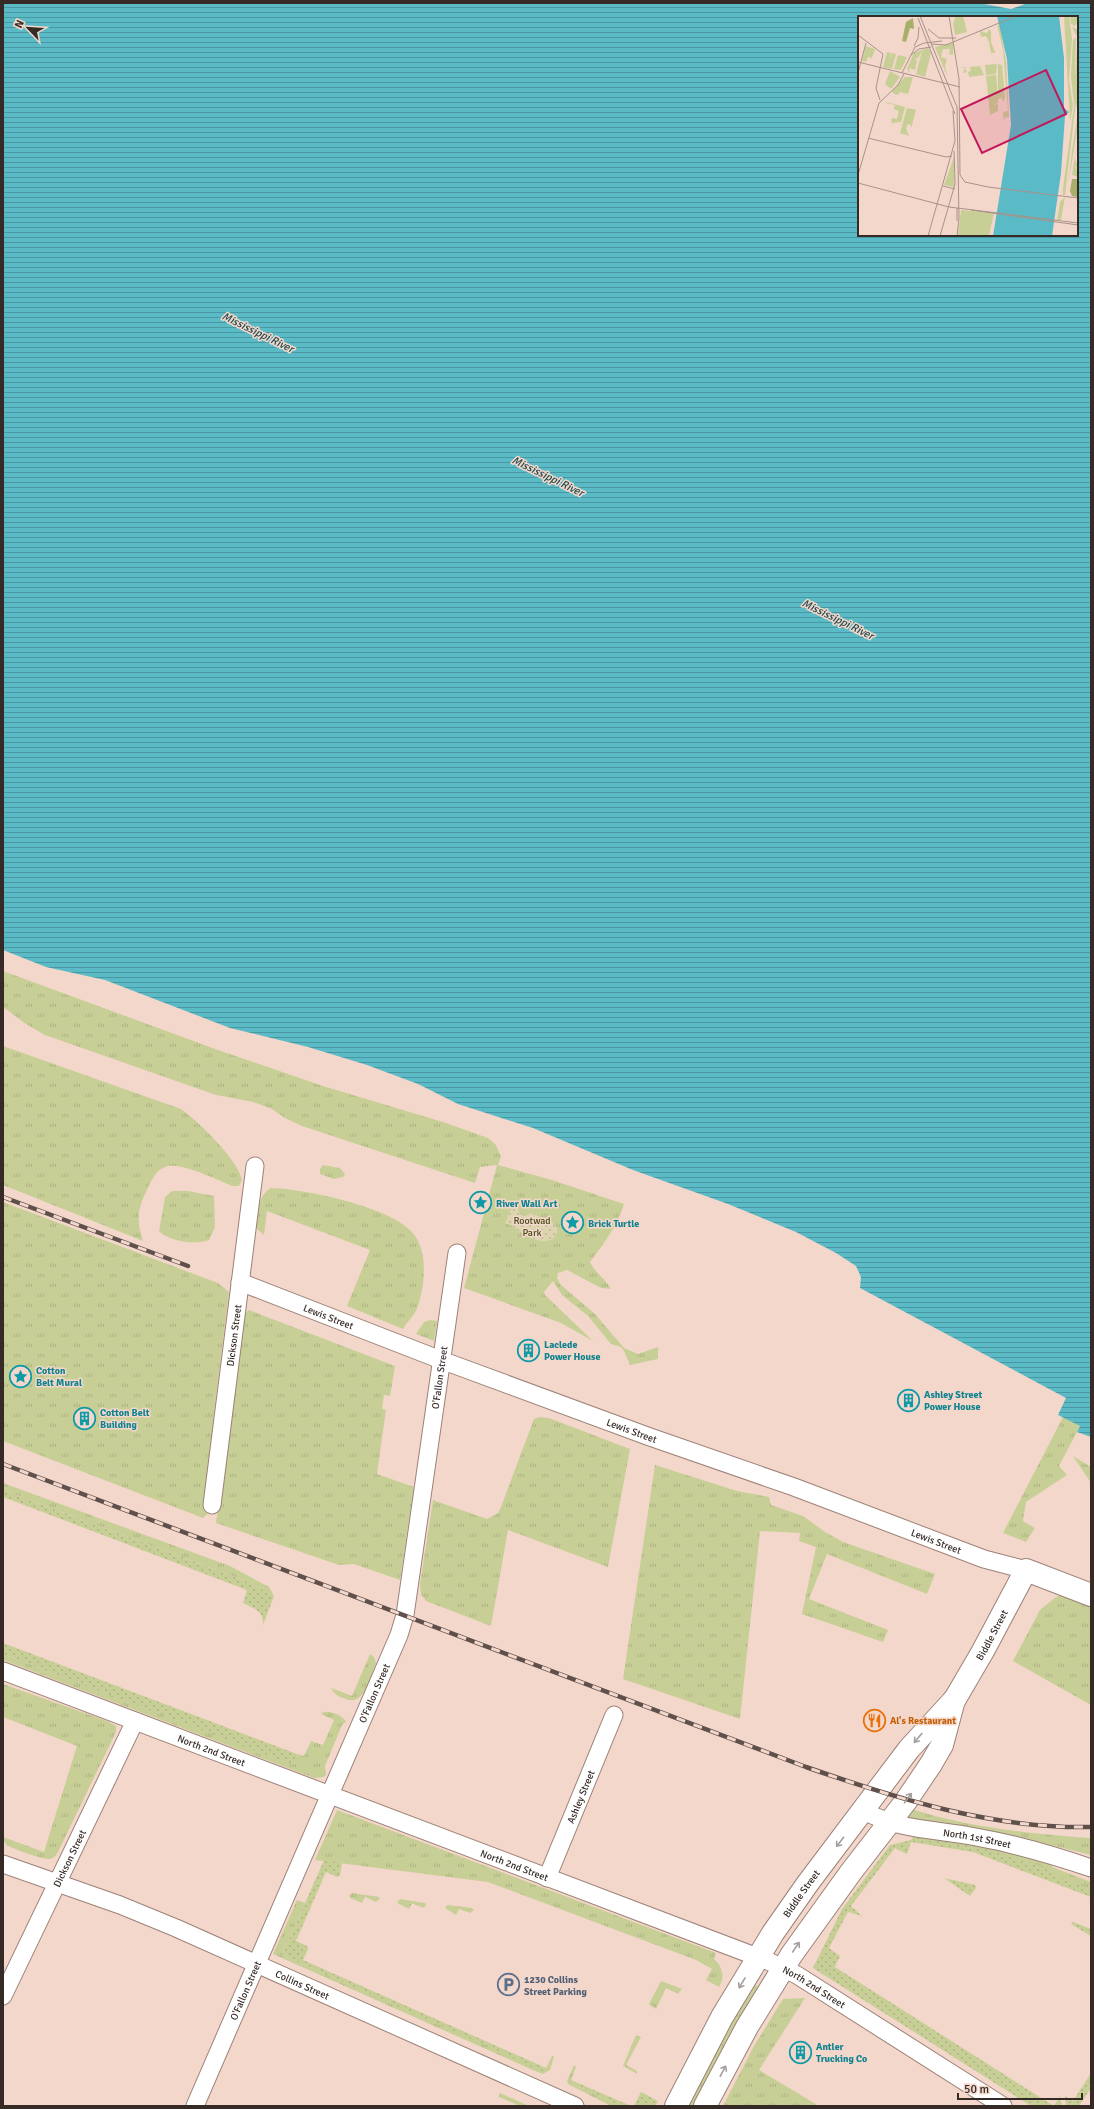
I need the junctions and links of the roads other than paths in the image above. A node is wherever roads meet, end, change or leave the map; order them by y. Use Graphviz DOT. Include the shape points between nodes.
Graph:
graph roads {
  1 [pos="255,1166"];
  2 [pos="457,1253"];
  3 [pos="240,1282"];
  4 [pos="441,1360"];
  5 [pos="212,1505"];
  6 [pos="1026,1570"];
  7 [pos="1091,1595"];
  8 [pos="3,1671"];
  9 [pos="954,1699"];
  10 [pos="614,1715"];
  11 [pos="135,1721"];
  12 [pos="331,1795"];
  13 [pos="864,1811"];
  14 [pos="889,1823"];
  15 [pos="3,1864"];
  16 [pos="1091,1868"];
  17 [pos="547,1878"];
  18 [pos="58,1883"];
  19 [pos="758,1957"];
  20 [pos="257,1963"];
  21 [pos="782,1968"];
  22 [pos="3,1996"];
  23 [pos="195,2106"];
  24 [pos="575,2106"];
  25 [pos="676,2106"];
  26 [pos="705,2106"];
  27 [pos="1003,2106"];
  1 -- 3 [label="street, Dickson Street"];
  2 -- 4 [label="street, O'Fallon Street"];
  3 -- 4 [label="street, Lewis Street"];
  3 -- 5 [label="street, Dickson Street"];
  4 -- 6 [label="street, Lewis Street" via="794,1487 984,1559"];
  4 -- 12 [label="street, O'Fallon Street" via="405,1615 392,1653"];
  6 -- 7 [label="street"];
  6 -- 9 [label="street, Biddle Street"];
  8 -- 11 [label="street, North 2nd Street"];
  9 -- 13 [label="street, Biddle Street, one-way" via="909,1749"];
  14 -- 9 [label="street, Biddle Street, one-way" via="942,1745"];
  10 -- 17 [label="street, Ashley Street"];
  11 -- 12 [label="street, North 2nd Street"];
  11 -- 18 [label="street, Dickson Street"];
  12 -- 17 [label="street, North 2nd Street"];
  12 -- 20 [label="street, O'Fallon Street"];
  13 -- 14 [label="street, North 1st Street"];
  13 -- 19 [label="street, Biddle Street, one-way" via="808,1883"];
  14 -- 16 [label="street, North 1st Street" via="1028,1848"];
  21 -- 14 [label="street, Biddle Street, one-way"];
  15 -- 18 [label="street, Collins Street"];
  17 -- 19 [label="street, North 2nd Street"];
  18 -- 20 [label="street, Collins Street" via="176,1928"];
  18 -- 22 [label="street, Dickson Street"];
  19 -- 21 [label="street, North 2nd Street"];
  19 -- 25 [label="street, Biddle Street, one-way" via="718,2024"];
  20 -- 23 [label="street, O'Fallon Street"];
  20 -- 24 [label="street, Collins Street"];
  26 -- 21 [label="street, Biddle Street, one-way"];
  21 -- 27 [label="street, North 2nd Street" via="797,1975"];
}
